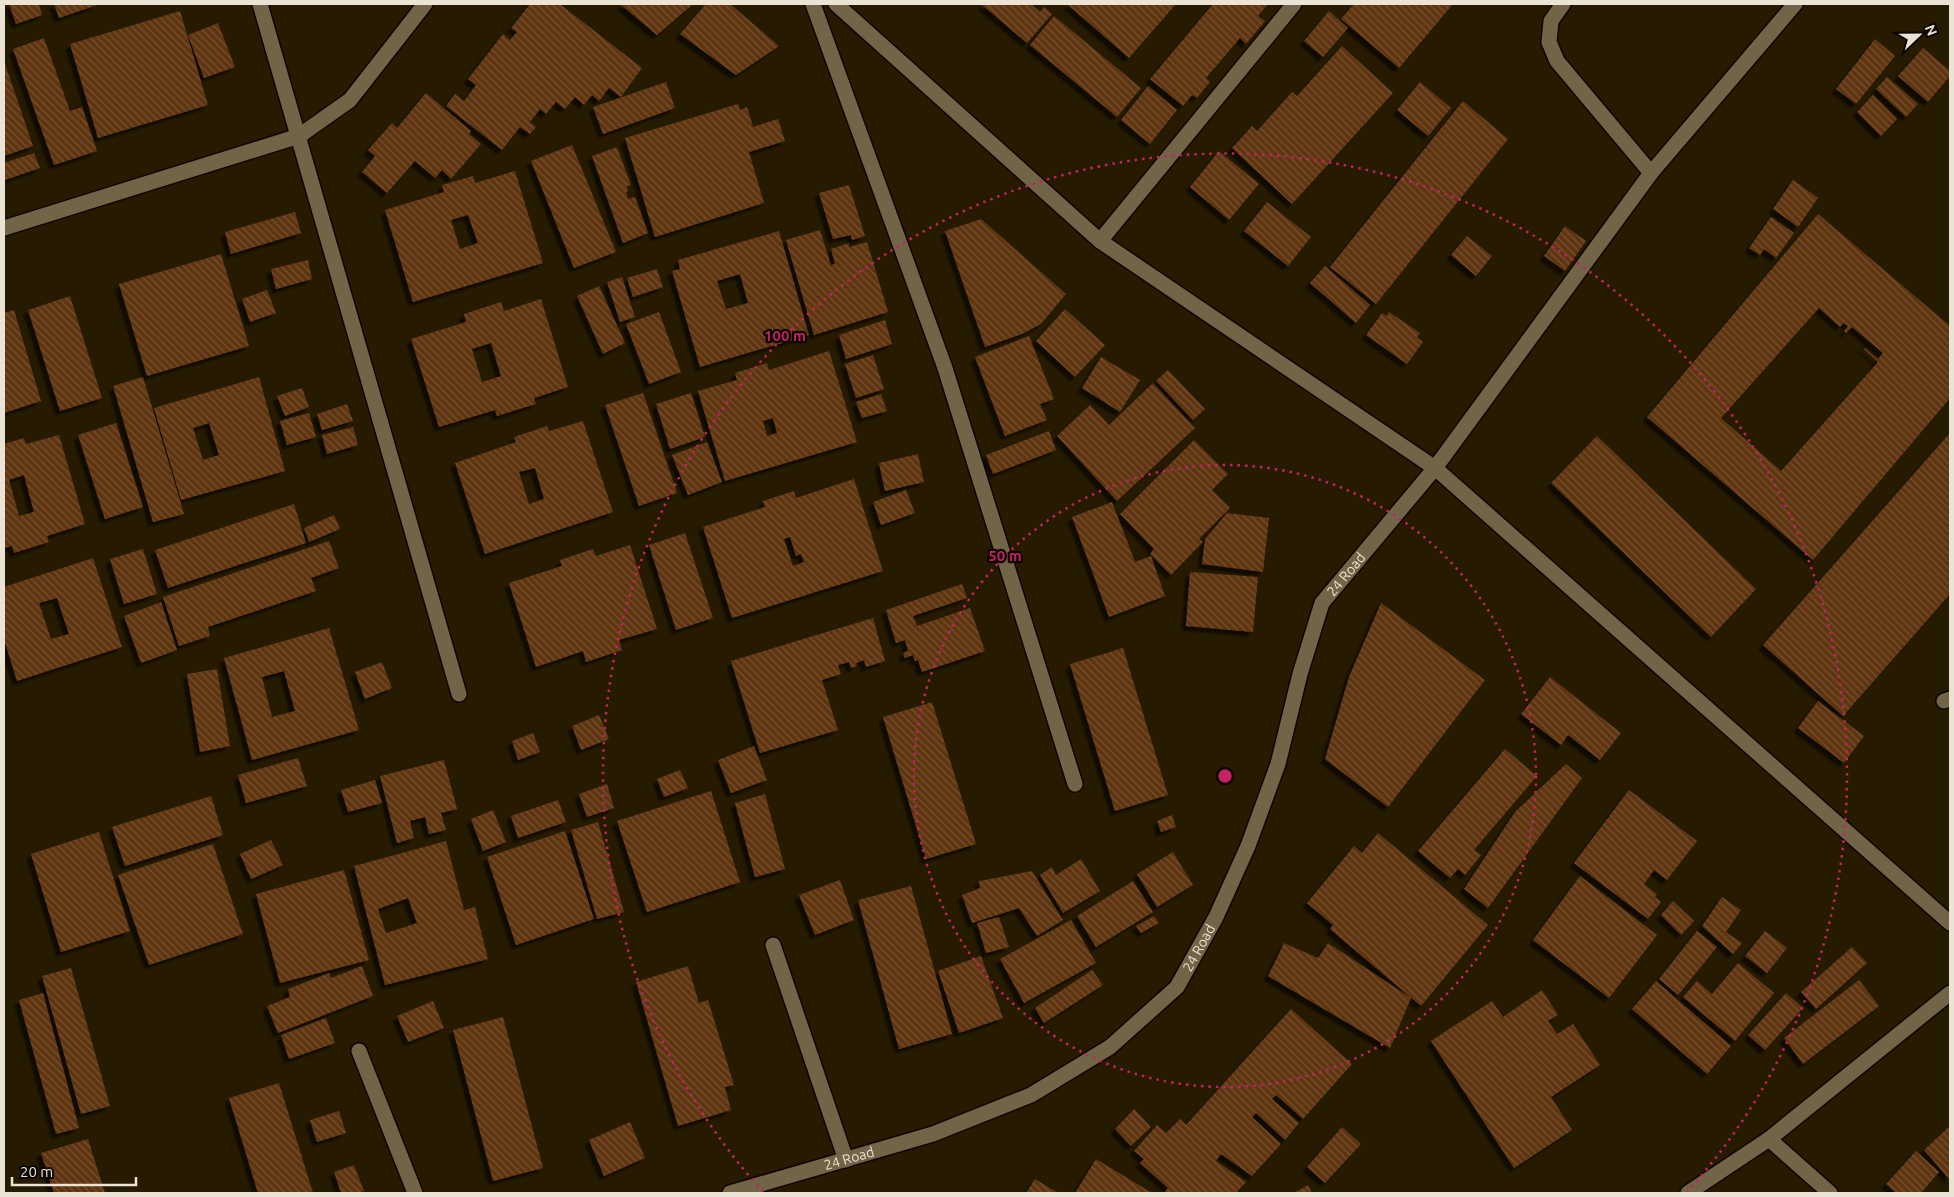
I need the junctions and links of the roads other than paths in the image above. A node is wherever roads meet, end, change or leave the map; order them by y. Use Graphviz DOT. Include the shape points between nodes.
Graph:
graph roads {
  1 [pos="260,4"];
  2 [pos="425,4"];
  3 [pos="813,4"];
  4 [pos="836,4"];
  5 [pos="1294,4"];
  6 [pos="1563,4"];
  7 [pos="1795,4"];
  8 [pos="299,136"];
  9 [pos="1651,173"];
  10 [pos="4,228"];
  11 [pos="1100,240"];
  12 [pos="1435,468"];
  13 [pos="458,694"];
  14 [pos="1075,784"];
  15 [pos="1950,923"];
  16 [pos="773,945"];
  17 [pos="1950,994"];
  18 [pos="360,1051"];
  19 [pos="1769,1139"];
  20 [pos="846,1160"];
  21 [pos="415,1193"];
  22 [pos="730,1193"];
  23 [pos="1688,1193"];
  24 [pos="1830,1193"];
  1 -- 8 [label="street"];
  2 -- 8 [label="street" via="350,100"];
  3 -- 14 [label="street" via="945,368"];
  4 -- 11 [label="street"];
  5 -- 11 [label="street"];
  6 -- 9 [label="street" via="1550,21 1550,42 1556,61"];
  7 -- 9 [label="street, 24 Road"];
  8 -- 10 [label="street"];
  8 -- 13 [label="street"];
  9 -- 12 [label="street, 24 Road"];
  11 -- 12 [label="street"];
  12 -- 15 [label="street"];
  12 -- 20 [label="street, 24 Road" via="1322,603 1300,674 1278,764 1248,846 1216,917 1177,987 1110,1047 1031,1095 934,1134"];
  16 -- 20 [label="street"];
  17 -- 19 [label="street"];
  18 -- 21 [label="street"];
  19 -- 23 [label="street"];
  19 -- 24 [label="street"];
  20 -- 22 [label="street, 24 Road"];
}
